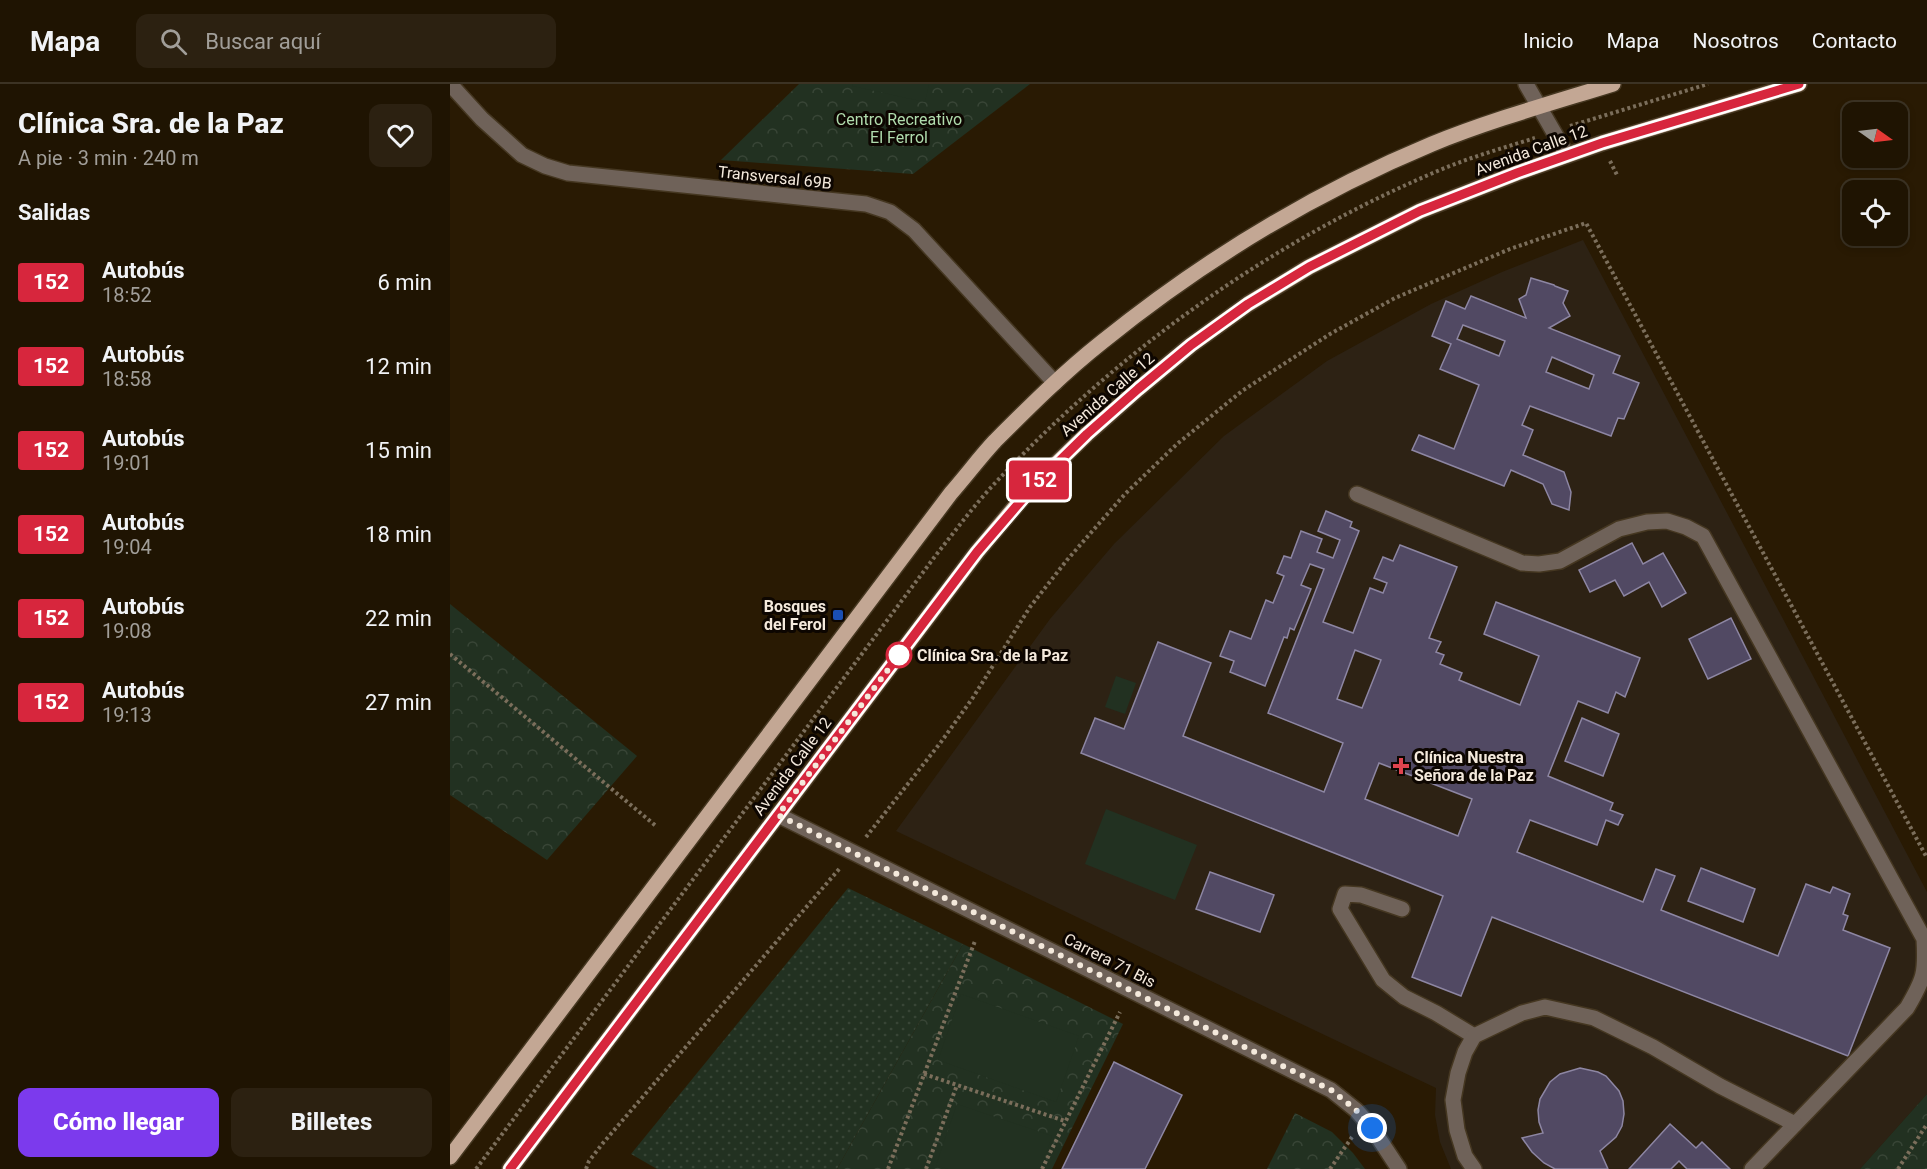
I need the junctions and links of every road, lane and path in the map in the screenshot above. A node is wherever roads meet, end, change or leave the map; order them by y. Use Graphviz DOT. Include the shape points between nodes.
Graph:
graph roads {
  1 [pos="450,84"];
  2 [pos="1526,84"];
  3 [pos="1613,84"];
  4 [pos="1708,84"];
  5 [pos="1799,84"];
  6 [pos="1539,107"];
  7 [pos="1591,119"];
  8 [pos="1567,155"];
  9 [pos="1056,383"];
  10 [pos="1357,494"];
  11 [pos="450,654"];
  12 [pos="778,815"];
  13 [pos="656,826"];
  14 [pos="854,852"];
  15 [pos="1927,858"];
  16 [pos="1402,909"];
  17 [pos="975,941"];
  18 [pos="1119,1012"];
  19 [pos="1474,1036"];
  20 [pos="924,1074"];
  21 [pos="957,1085"];
  22 [pos="1065,1121"];
  23 [pos="1795,1124"];
  24 [pos="1927,1124"];
  25 [pos="1352,1137"];
  26 [pos="451,1155"];
  27 [pos="480,1164"];
  28 [pos="476,1169"];
  29 [pos="510,1169"];
  30 [pos="586,1169"];
  31 [pos="888,1169"];
  32 [pos="926,1169"];
  33 [pos="1042,1169"];
  34 [pos="1330,1169"];
  35 [pos="1399,1169"];
  36 [pos="1474,1169"];
  37 [pos="1752,1169"];
  38 [pos="1898,1169"];
  1 -- 9 [label="street, Transversal 69B" via="522,155 568,173 866,204 890,212 914,230"];
  2 -- 6 [label="street"];
  3 -- 6 [label="main road"];
  4 -- 7 [label="path"];
  5 -- 8 [label="main road, Avenida Calle 12"];
  6 -- 8 [label="street"];
  6 -- 9 [label="main road" via="1432,144 1279,221 1156,300"];
  8 -- 12 [label="main road, Avenida Calle 12" via="1420,211 1309,267 1191,345 1087,434 1032,488 977,552"];
  9 -- 26 [label="main road" via="994,443 944,502"];
  10 -- 23 [label="street" via="1522,563 1560,561 1619,529 1647,522 1667,521 1703,536 1924,939 1926,964 1921,984 1907,1008"];
  11 -- 13 [label="path"];
  12 -- 14 [label="street, Carrera 71 Bis"];
  12 -- 29 [label="main road, Avenida Calle 12"];
  14 -- 15 [label="path" via="941,742 1030,607 1067,560 1125,494 1177,444 1242,391 1376,308 1510,249 1586,223"];
  14 -- 30 [label="path" via="603,1143"];
  14 -- 35 [label="street, Carrera 71 Bis" via="1331,1090 1372,1128"];
  16 -- 19 [label="street" via="1361,895 1345,894 1340,909 1383,980 1404,997"];
  17 -- 20 [label="path"];
  18 -- 22 [label="path"];
  19 -- 23 [label="street" via="1522,1013 1545,1007 1594,1018"];
  19 -- 36 [label="street" via="1458,1073 1453,1100 1457,1130 1465,1156"];
  20 -- 21 [label="path"];
  20 -- 31 [label="path"];
  21 -- 22 [label="path"];
  21 -- 32 [label="path"];
  22 -- 33 [label="path"];
  23 -- 37 [label="street"];
  24 -- 38 [label="path"];
  25 -- 34 [label="path"];
  27 -- 28 [label="path"];
}
